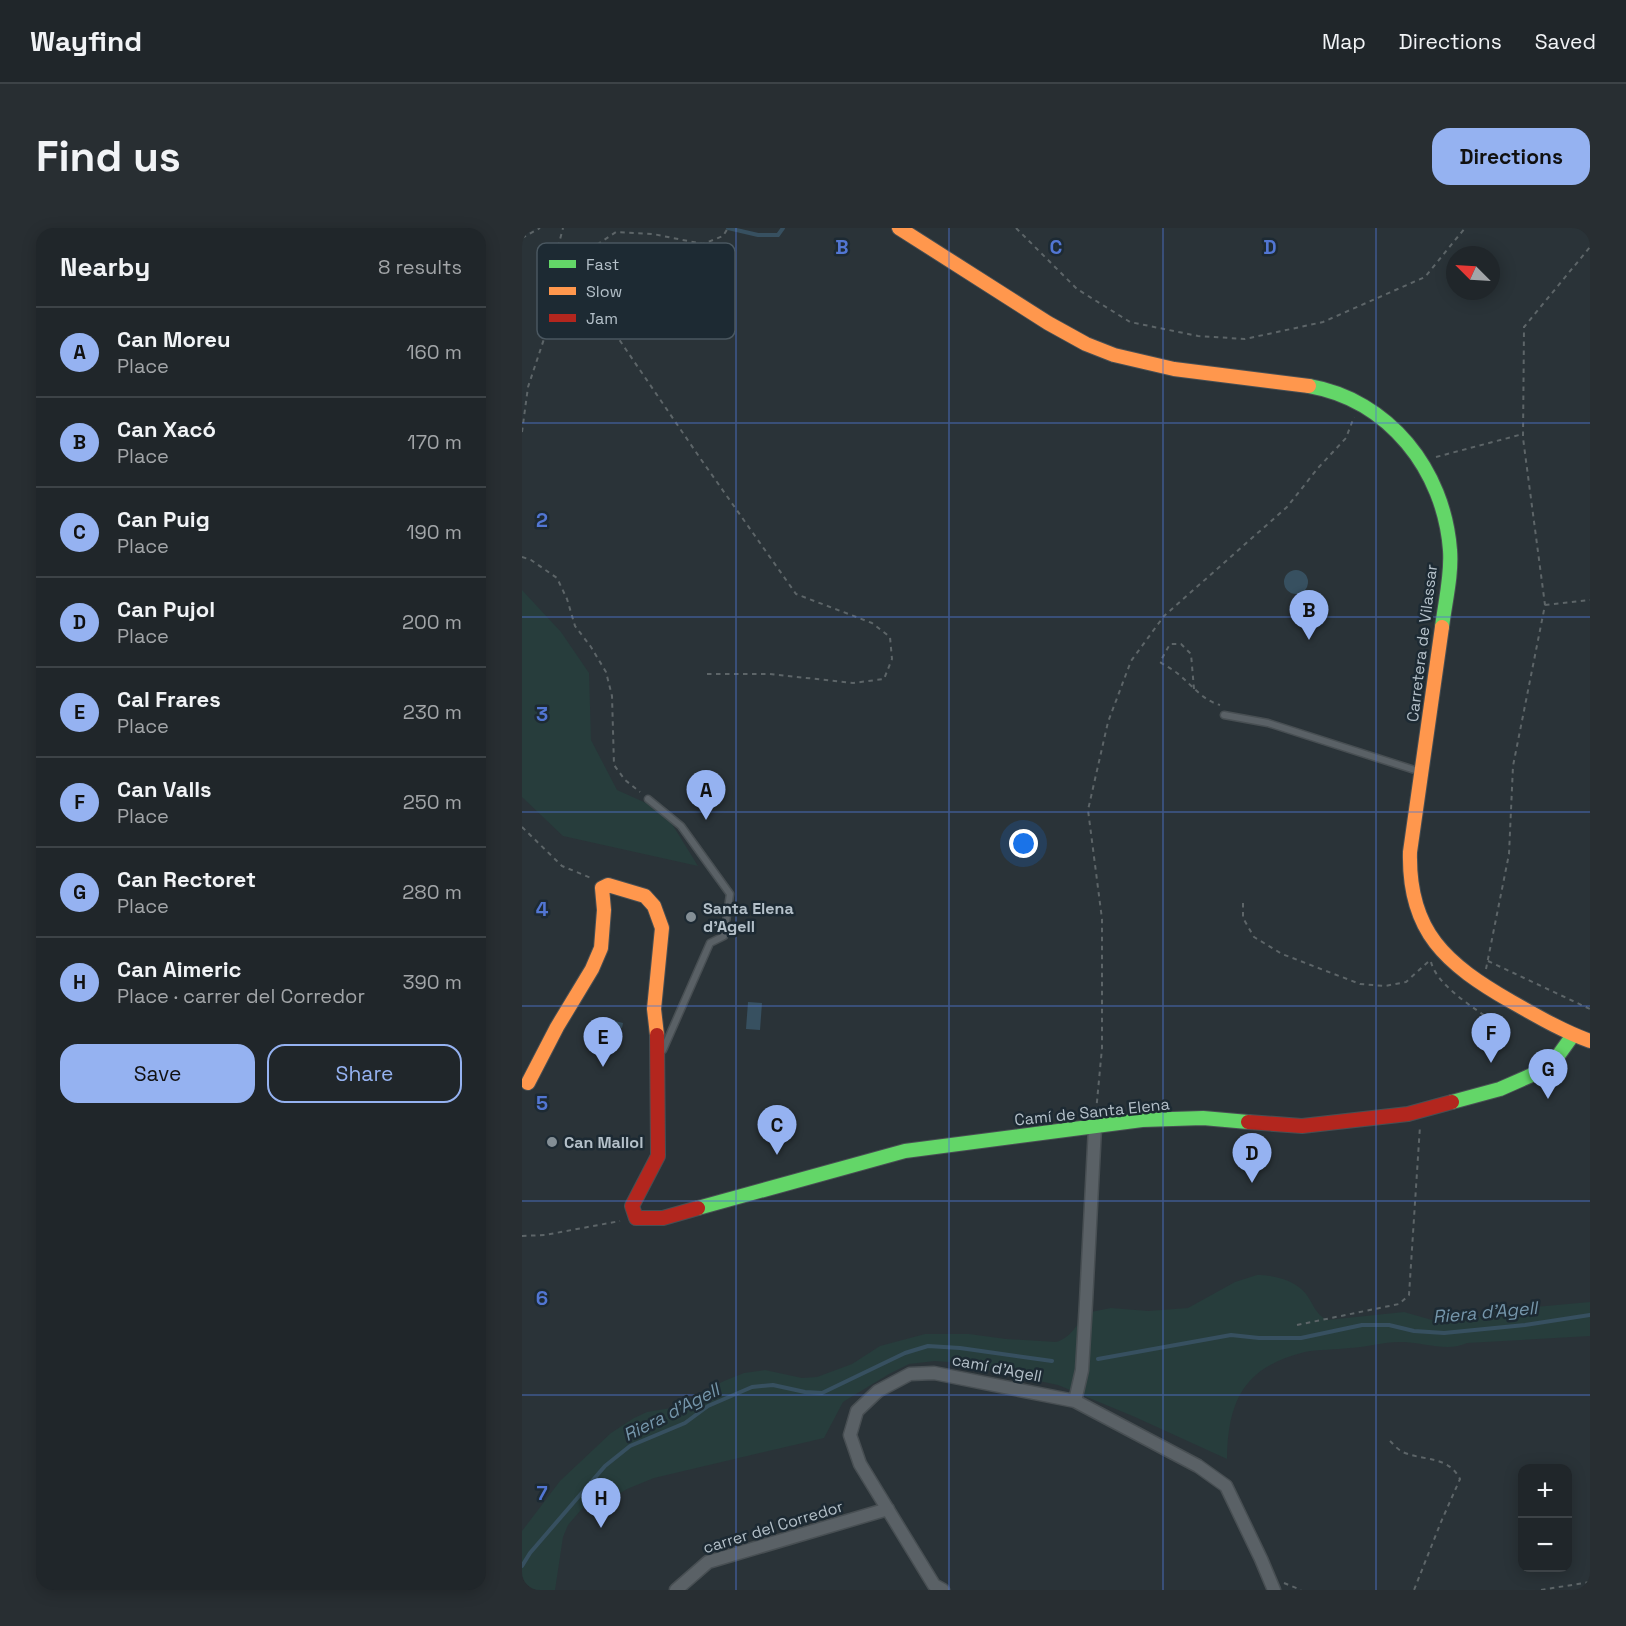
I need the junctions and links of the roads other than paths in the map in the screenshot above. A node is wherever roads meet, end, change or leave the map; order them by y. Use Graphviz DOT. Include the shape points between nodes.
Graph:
graph roads {
  1 [pos="899,228"];
  2 [pos="1224,716"];
  3 [pos="1421,772"];
  4 [pos="648,799"];
  5 [pos="1573,1035"];
  6 [pos="1590,1041"];
  7 [pos="658,1065"];
  8 [pos="528,1083"];
  9 [pos="1095,1127"];
  10 [pos="1075,1401"];
  11 [pos="888,1509"];
  12 [pos="676,1590"];
  13 [pos="943,1590"];
  14 [pos="1274,1590"];
  1 -- 3 [label="street, Carretera de Vilassar" via="1069,337 1163,368 1317,387 1375,412 1400,432 1436,485 1450,550"];
  2 -- 3 [label="lane" via="1268,723"];
  3 -- 5 [label="street, Carretera de Vilassar" via="1410,870 1413,898 1423,926 1438,949 1460,970"];
  4 -- 7 [label="lane" via="681,826 730,894 724,936 710,943"];
  5 -- 6 [label="street, Carretera de Vilassar"];
  5 -- 9 [label="street, Camí de Santa Elena" via="1550,1067 1500,1089 1408,1114 1302,1126 1203,1118 1142,1120"];
  7 -- 8 [label="street" via="654,1009 662,928 654,906 645,896 608,885 603,888 601,948"];
  7 -- 9 [label="street, Camí de Santa Elena" via="657,1156 632,1206 636,1218 663,1218 905,1151"];
  9 -- 10 [label="street" via="1082,1370"];
  10 -- 11 [label="street, camí d'Agell" via="934,1373 910,1374 878,1391 857,1411 850,1435 860,1464"];
  10 -- 14 [label="street, camí d'Agell" via="1198,1466 1226,1486"];
  11 -- 12 [label="street, carrer del Corredor" via="708,1562"];
  11 -- 13 [label="street, camí d'Agell" via="934,1585"];
}
